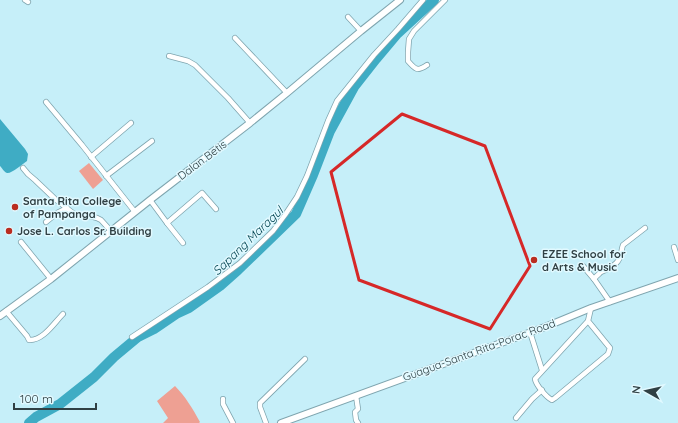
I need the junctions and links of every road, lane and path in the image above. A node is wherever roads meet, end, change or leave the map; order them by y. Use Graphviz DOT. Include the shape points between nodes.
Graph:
graph roads {
  1 [pos="400,0"];
  2 [pos="423,0"];
  3 [pos="444,0"];
  4 [pos="348,16"];
  5 [pos="360,31"];
  6 [pos="235,38"];
  7 [pos="169,56"];
  8 [pos="427,64"];
  9 [pos="287,93"];
  10 [pos="46,102"];
  11 [pos="131,123"];
  12 [pos="250,123"];
  13 [pos="152,141"];
  14 [pos="91,157"];
  15 [pos="23,168"];
  16 [pos="106,176"];
  17 [pos="150,200"];
  18 [pos="67,208"];
  19 [pos="216,209"];
  20 [pos="135,212"];
  21 [pos="46,222"];
  22 [pos="167,223"];
  23 [pos="645,228"];
  24 [pos="111,231"];
  25 [pos="21,242"];
  26 [pos="183,243"];
  27 [pos="674,247"];
  28 [pos="678,260"];
  29 [pos="583,266"];
  30 [pos="678,278"];
  31 [pos="51,279"];
  32 [pos="594,279"];
  33 [pos="610,302"];
  34 [pos="591,308"];
  35 [pos="6,311"];
  36 [pos="63,314"];
  37 [pos="0,316"];
  38 [pos="588,321"];
  39 [pos="530,332"];
  40 [pos="132,337"];
  41 [pos="305,359"];
  42 [pos="542,370"];
  43 [pos="542,390"];
  44 [pos="356,396"];
  45 [pos="223,399"];
  46 [pos="516,418"];
  47 [pos="233,423"];
  48 [pos="266,423"];
  49 [pos="281,423"];
  50 [pos="358,423"];
  1 -- 5 [label="street, Dalan Betis"];
  2 -- 40 [label="street" via="374,54 337,102 297,197 273,231 240,263"];
  3 -- 8 [label="street" via="409,39 408,61 418,69"];
  4 -- 5 [label="street"];
  5 -- 9 [label="street, Dalan Betis"];
  6 -- 9 [label="street"];
  7 -- 12 [label="street" via="195,65"];
  9 -- 12 [label="street, Dalan Betis"];
  10 -- 14 [label="street"];
  11 -- 14 [label="street"];
  12 -- 17 [label="street, Dalan Betis"];
  13 -- 16 [label="street"];
  14 -- 16 [label="street"];
  15 -- 18 [label="street"];
  16 -- 20 [label="street"];
  17 -- 20 [label="street, Dalan Betis"];
  17 -- 22 [label="street"];
  18 -- 21 [label="street"];
  18 -- 24 [label="street" via="76,215 101,220"];
  19 -- 22 [label="street" via="202,193"];
  20 -- 24 [label="street, Dalan Betis"];
  22 -- 26 [label="street"];
  23 -- 32 [label="street" via="623,245 619,261"];
  24 -- 31 [label="street, Dalan Betis"];
  25 -- 31 [label="street"];
  27 -- 28 [label="street"];
  29 -- 32 [label="street"];
  30 -- 33 [label="street, Guagua-Santa Rita-Porac Road"];
  31 -- 35 [label="street, Dalan Betis"];
  32 -- 33 [label="street"];
  33 -- 34 [label="street, Guagua-Santa Rita-Porac Road"];
  34 -- 38 [label="street"];
  34 -- 39 [label="street, Guagua-Santa Rita-Porac Road"];
  35 -- 36 [label="street" via="29,340 42,337"];
  35 -- 37 [label="street, Dalan Betis"];
  38 -- 42 [label="street"];
  38 -- 43 [label="street" via="610,348 608,354 552,400"];
  39 -- 42 [label="street"];
  39 -- 44 [label="street, Guagua-Santa Rita-Porac Road"];
  41 -- 48 [label="street" via="260,403"];
  42 -- 43 [label="street" via="535,379"];
  43 -- 46 [label="street"];
  44 -- 49 [label="street, Guagua-Santa Rita-Porac Road"];
  44 -- 50 [label="street" via="358,409 355,412"];
  45 -- 47 [label="street"];
}
